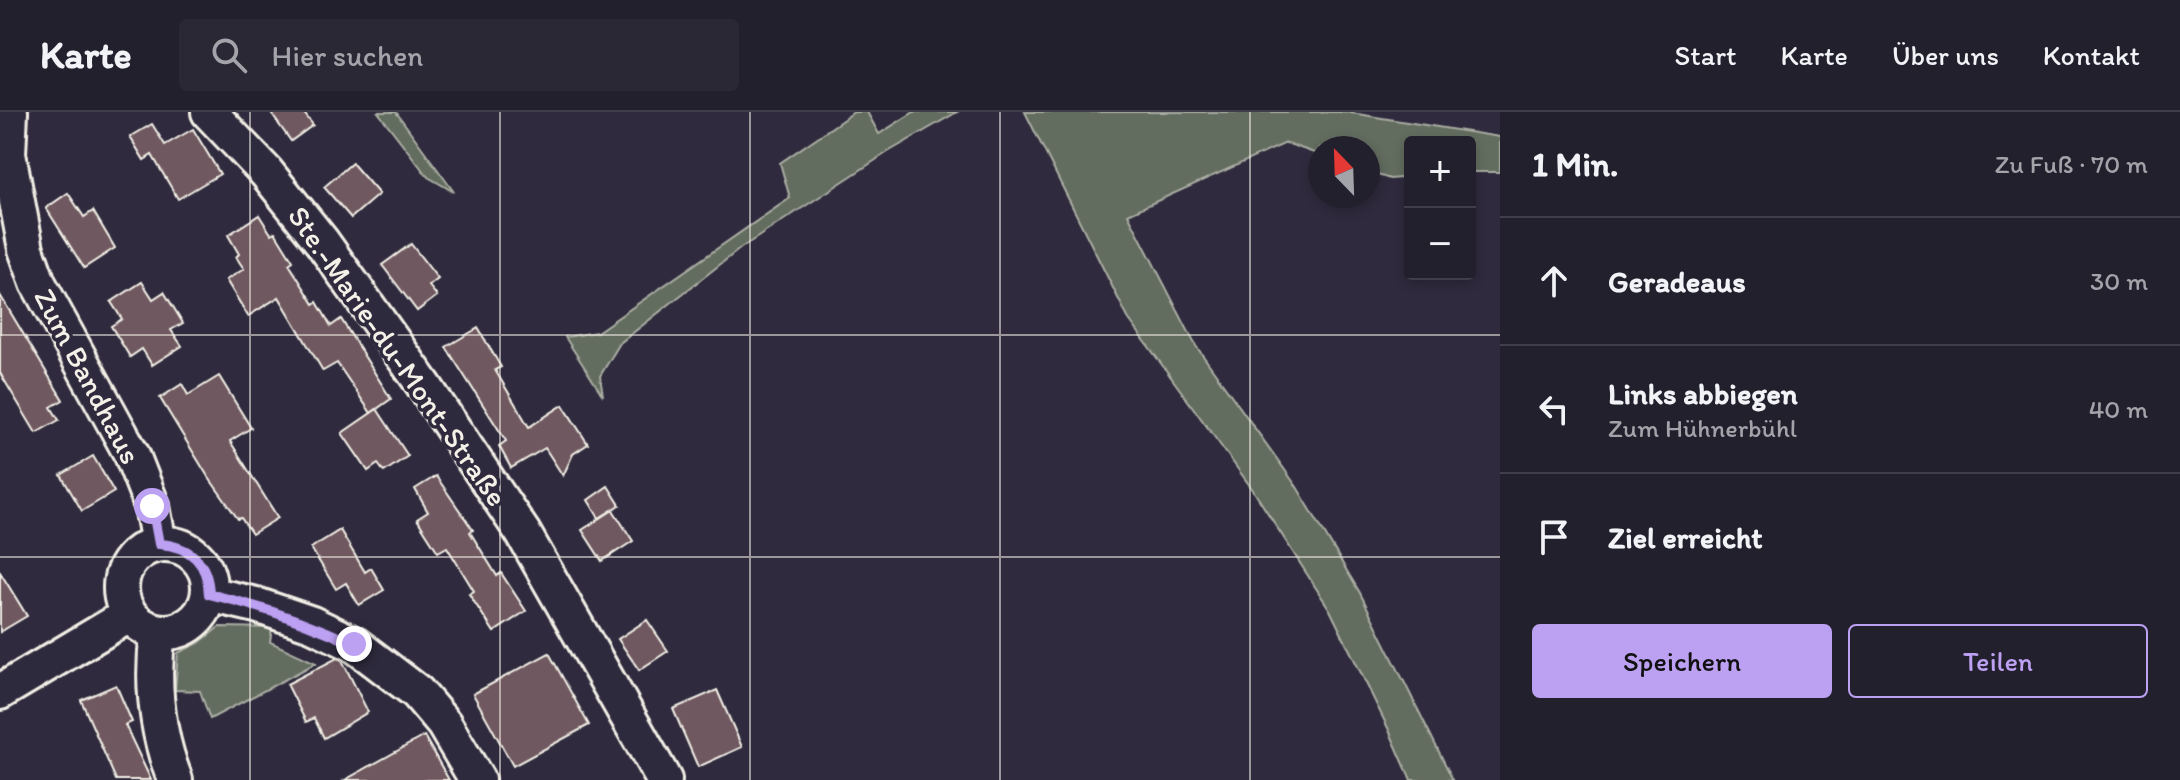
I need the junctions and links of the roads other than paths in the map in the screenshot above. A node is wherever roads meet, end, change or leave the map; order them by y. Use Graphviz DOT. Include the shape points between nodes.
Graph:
graph roads {
  1 [pos="10,112"];
  2 [pos="209,112"];
  3 [pos="159,544"];
  4 [pos="209,594"];
  5 [pos="129,615"];
  6 [pos="158,632"];
  7 [pos="1,688"];
  8 [pos="175,780"];
  9 [pos="477,780"];
  10 [pos="664,780"];
  1 -- 3 [label="street, Zum Bandhaus" via="8,154 26,249 38,283 132,455 152,506"];
  2 -- 10 [label="street, Ste.-Marie-du-Mont-Straße" via="322,242 423,384 523,533"];
  3 -- 4 [label="street" via="186,549 197,557 205,568"];
  3 -- 5 [label="street" via="133,558 125,571 121,586"];
  4 -- 6 [label="street" via="192,624"];
  4 -- 9 [label="street" via="312,624 354,644 417,692 444,724"];
  5 -- 6 [label="street"];
  5 -- 7 [label="street"];
  6 -- 8 [label="street" via="157,722"];
}
